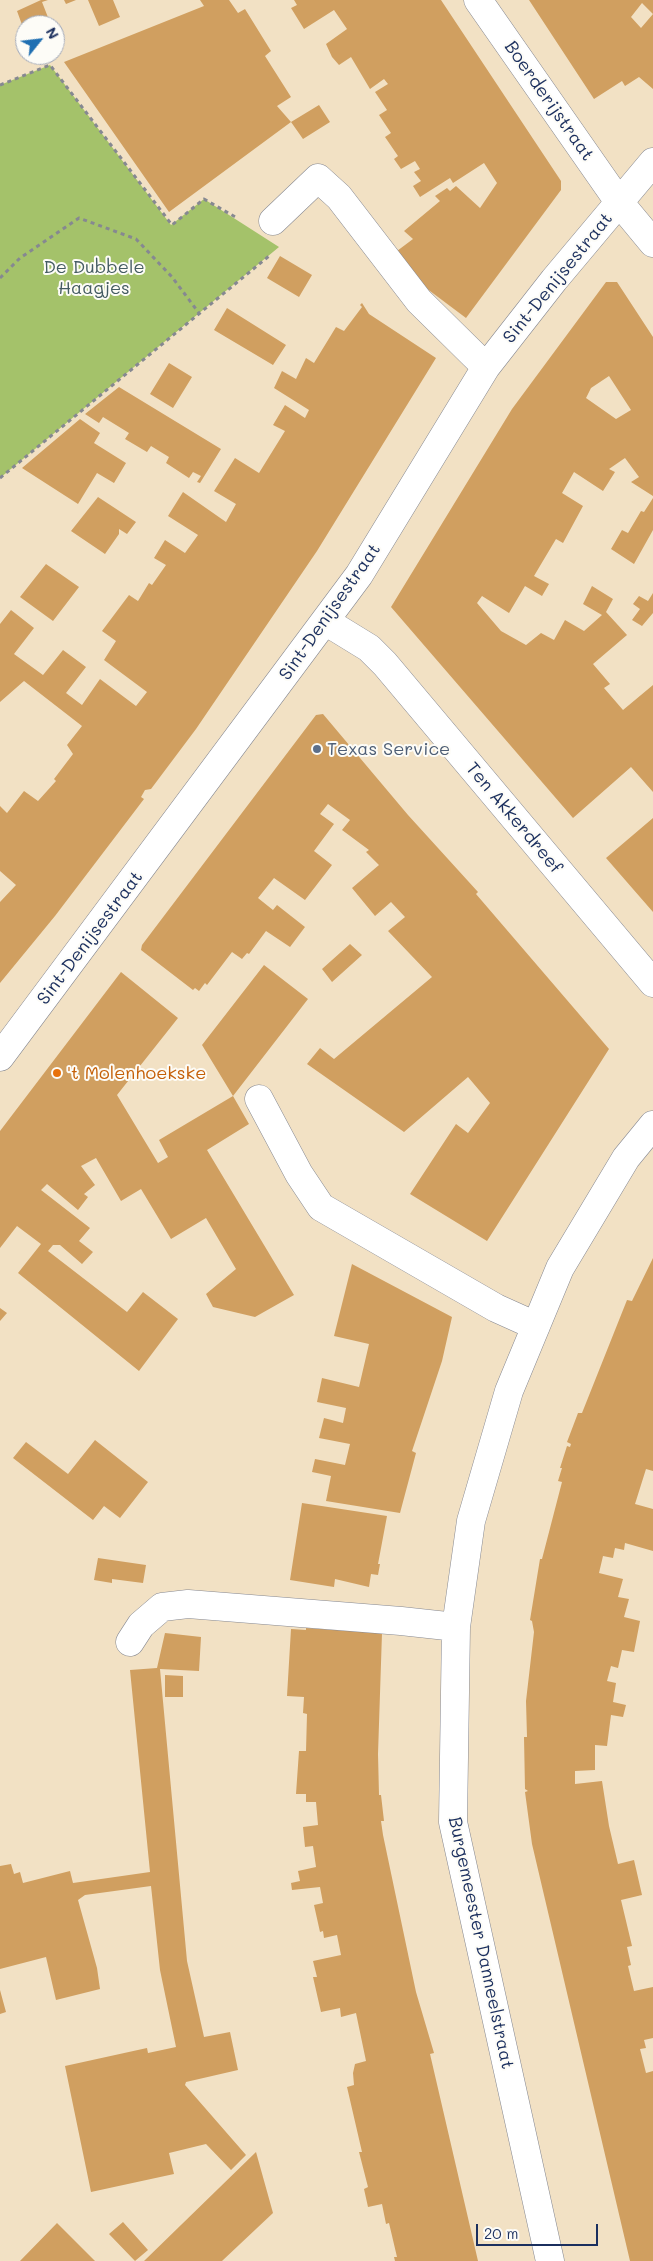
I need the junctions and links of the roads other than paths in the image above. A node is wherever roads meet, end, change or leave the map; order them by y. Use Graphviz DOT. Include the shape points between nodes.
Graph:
graph roads {
  1 [pos="478,0"];
  2 [pos="653,162"];
  3 [pos="619,202"];
  4 [pos="273,221"];
  5 [pos="653,243"];
  6 [pos="486,367"];
  7 [pos="325,622"];
  8 [pos="653,983"];
  9 [pos="1,1054"];
  10 [pos="259,1099"];
  11 [pos="653,1125"];
  12 [pos="536,1326"];
  13 [pos="456,1627"];
  14 [pos="130,1642"];
  15 [pos="550,2261"];
  1 -- 3 [label="street, Boerderijstraat"];
  2 -- 3 [label="street, Sint-Denijsestraat"];
  3 -- 5 [label="street, Boerderijstraat"];
  3 -- 6 [label="street, Sint-Denijsestraat"];
  4 -- 6 [label="street" via="318,178 338,197 419,302"];
  6 -- 7 [label="street, Sint-Denijsestraat" via="359,575"];
  7 -- 8 [label="street, Ten Akkerdreef" via="369,648 385,664"];
  7 -- 9 [label="street, Sint-Denijsestraat"];
  10 -- 12 [label="street" via="299,1174 321,1207 496,1308"];
  11 -- 12 [label="street, Burgemeester Danneelstraat" via="626,1158 560,1268"];
  12 -- 13 [label="street, Burgemeester Danneelstraat" via="509,1391 471,1521"];
  13 -- 14 [label="street" via="188,1604 162,1607 141,1625"];
  13 -- 15 [label="street, Burgemeester Danneelstraat" via="453,1822"];
}
